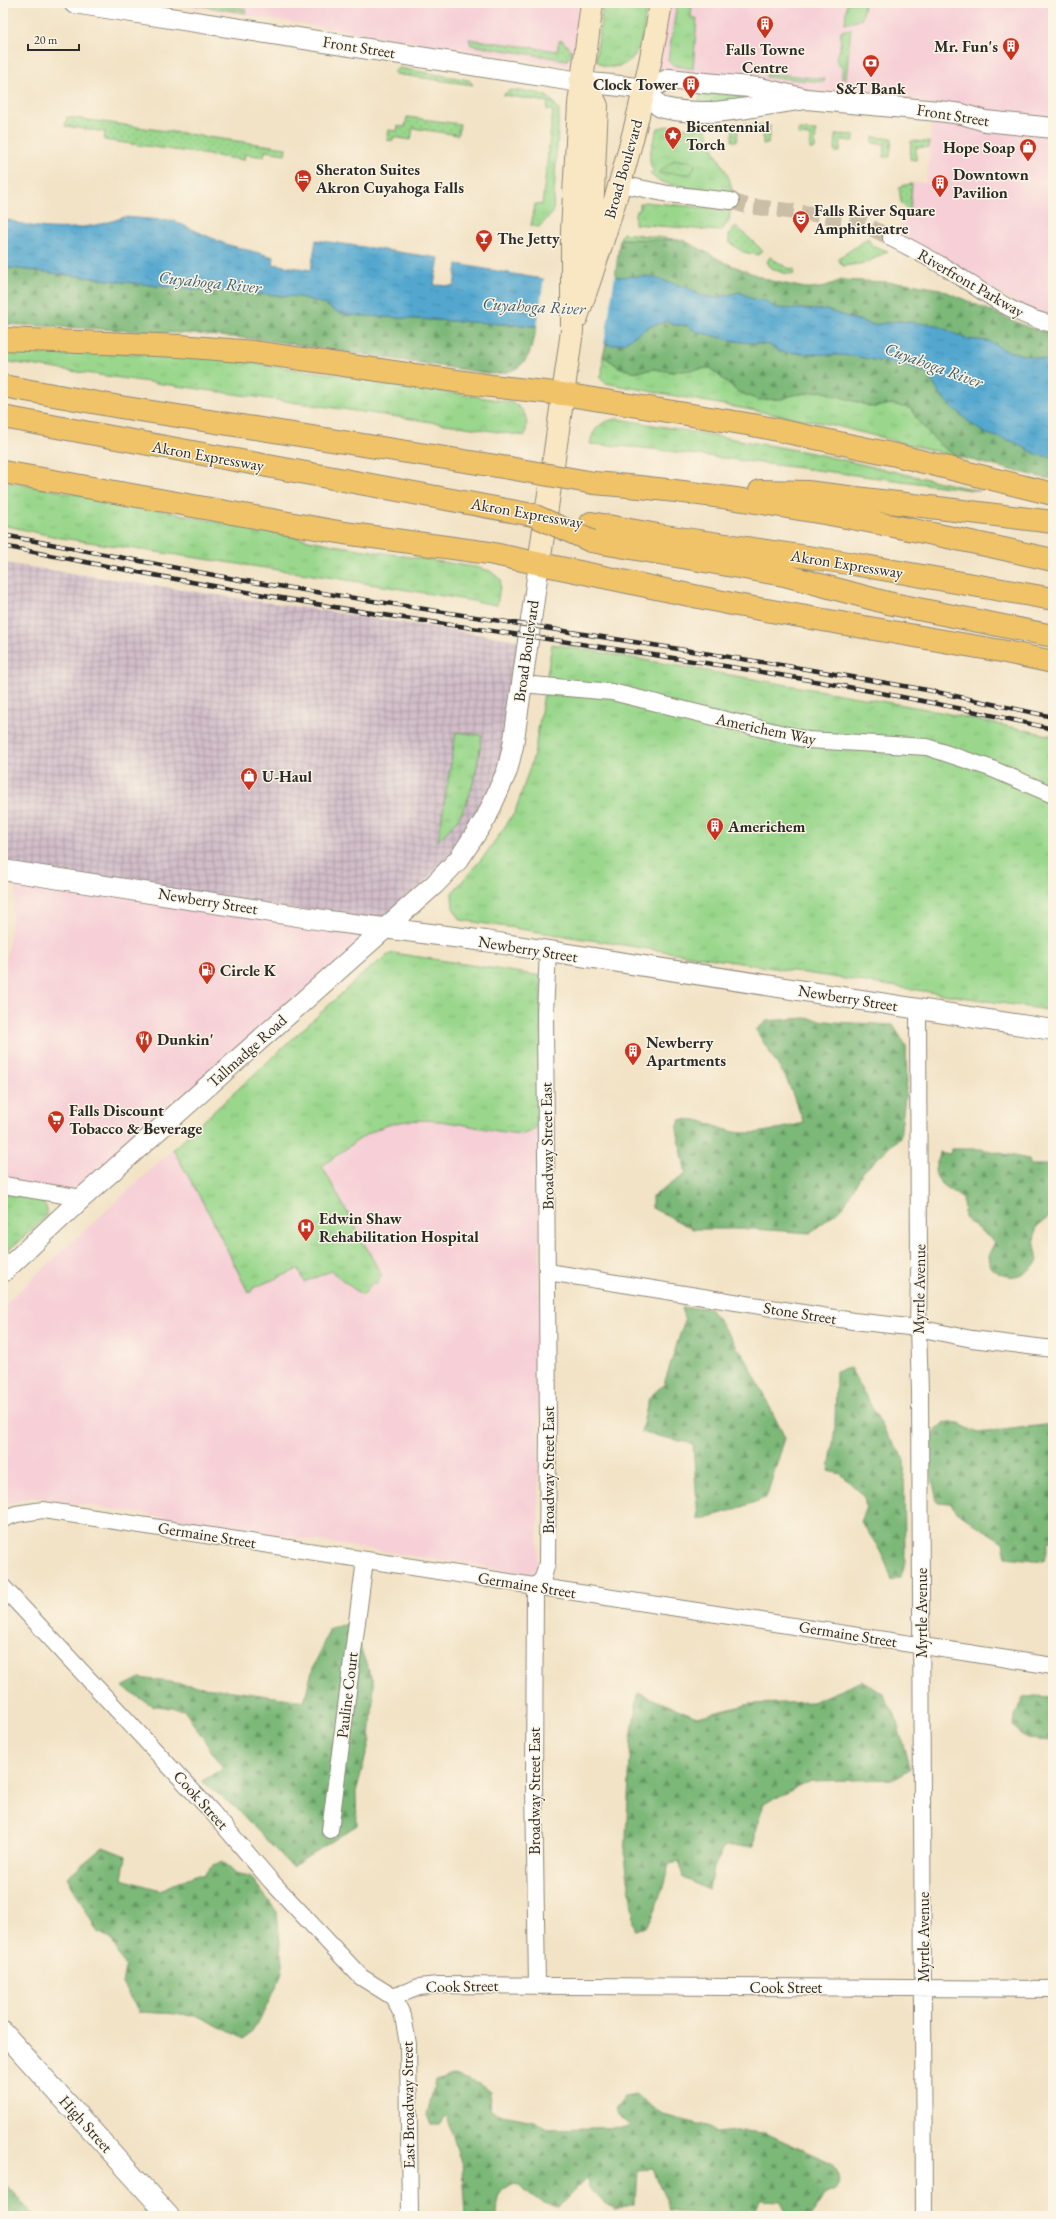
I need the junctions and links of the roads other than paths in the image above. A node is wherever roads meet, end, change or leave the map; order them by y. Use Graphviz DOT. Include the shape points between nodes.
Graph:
graph roads {
  1 [pos="74,3"];
  2 [pos="592,3"];
  3 [pos="661,3"];
  4 [pos="144,8"];
  5 [pos="580,82"];
  6 [pos="645,90"];
  7 [pos="806,99"];
  8 [pos="1053,128"];
  9 [pos="621,184"];
  10 [pos="731,201"];
  11 [pos="588,233"];
  12 [pos="891,238"];
  13 [pos="1053,324"];
  14 [pos="572,331"];
  15 [pos="3,339"];
  16 [pos="3,386"];
  17 [pos="563,394"];
  18 [pos="3,417"];
  19 [pos="3,472"];
  20 [pos="661,488"];
  21 [pos="1053,494"];
  22 [pos="1053,522"];
  23 [pos="591,532"];
  24 [pos="1053,560"];
  25 [pos="539,564"];
  26 [pos="1053,599"];
  27 [pos="1053,636"];
  28 [pos="1053,662"];
  29 [pos="522,684"];
  30 [pos="1053,795"];
  31 [pos="3,870"];
  32 [pos="385,928"];
  33 [pos="548,951"];
  34 [pos="918,1010"];
  35 [pos="1053,1030"];
  36 [pos="3,1185"];
  37 [pos="82,1198"];
  38 [pos="3,1272"];
  39 [pos="548,1272"];
  40 [pos="918,1328"];
  41 [pos="1053,1349"];
  42 [pos="3,1519"];
  43 [pos="365,1560"];
  44 [pos="3,1587"];
  45 [pos="535,1587"];
  46 [pos="921,1645"];
  47 [pos="1053,1666"];
  48 [pos="330,1830"];
  49 [pos="537,1986"];
  50 [pos="923,1987"];
  51 [pos="1053,1989"];
  52 [pos="393,1997"];
  53 [pos="3,2032"];
  54 [pos="169,2216"];
  55 [pos="410,2216"];
  56 [pos="924,2216"];
  1 -- 4 [label="street, Front Street"];
  2 -- 5 [label="main road, Broad Boulevard"];
  3 -- 6 [label="main road, Broad Boulevard"];
  4 -- 5 [label="street, Front Street"];
  5 -- 6 [label="street, Front Street"];
  5 -- 11 [label="main road, Broad Boulevard"];
  6 -- 7 [label="street, Front Street" via="669,79 760,88"];
  6 -- 7 [label="street, Front Street" via="661,108 688,113 723,113"];
  6 -- 9 [label="main road, Broad Boulevard"];
  7 -- 8 [label="street, Front Street" via="938,111 962,114 985,121"];
  9 -- 10 [label="street" via="668,194"];
  9 -- 11 [label="main road, Broad Boulevard"];
  11 -- 14 [label="main road, Broad Boulevard"];
  11 -- 14 [label="main road, Broad Boulevard" via="588,285"];
  12 -- 13 [label="street, Riverfront Parkway" via="936,262 998,301 1038,321"];
  14 -- 17 [label="main road, Broad Boulevard"];
  15 -- 17 [label="highway" via="180,346 253,352"];
  16 -- 20 [label="highway, bridge" via="594,483"];
  17 -- 21 [label="highway" via="754,425 896,455"];
  17 -- 25 [label="main road, Broad Boulevard"];
  18 -- 23 [label="highway, Akron Expressway, bridge" via="505,509"];
  19 -- 25 [label="highway" via="344,533 489,553"];
  20 -- 22 [label="highway" via="807,492"];
  20 -- 24 [label="highway" via="803,509"];
  23 -- 26 [label="highway, Akron Expressway" via="658,535 848,563"];
  23 -- 27 [label="highway" via="784,575 888,603"];
  25 -- 28 [label="highway" via="738,604 1001,650"];
  25 -- 29 [label="street, Broad Boulevard"];
  29 -- 30 [label="street, Americhem Way" via="612,692 808,740 927,747 990,768"];
  29 -- 32 [label="street, Broad Boulevard" via="507,771 486,818 459,859 430,889"];
  31 -- 32 [label="street, Newberry Street"];
  32 -- 33 [label="street, Newberry Street"];
  32 -- 37 [label="street, Tallmadge Road"];
  33 -- 34 [label="street, Newberry Street"];
  33 -- 39 [label="street, Broadway Street East" via="545,1013"];
  34 -- 35 [label="street, Newberry Street"];
  34 -- 40 [label="street, Myrtle Avenue"];
  36 -- 37 [label="street"];
  37 -- 38 [label="street, Tallmadge Road"];
  39 -- 40 [label="street, Stone Street" via="853,1321"];
  39 -- 45 [label="street, Broadway Street East" via="547,1564 543,1578"];
  40 -- 41 [label="street, Stone Street" via="972,1339"];
  40 -- 46 [label="street, Myrtle Avenue"];
  42 -- 43 [label="street, Germaine Street" via="16,1514 43,1510"];
  43 -- 45 [label="street, Germaine Street"];
  43 -- 48 [label="street, Pauline Court"];
  44 -- 52 [label="street, Cook Street" via="225,1826 360,1977"];
  45 -- 46 [label="street, Germaine Street"];
  45 -- 49 [label="street, Broadway Street East"];
  46 -- 47 [label="street, Germaine Street"];
  46 -- 50 [label="street, Myrtle Avenue"];
  49 -- 50 [label="street, Cook Street"];
  49 -- 52 [label="street, Cook Street" via="438,1985 419,1987"];
  50 -- 51 [label="street, Cook Street"];
  50 -- 56 [label="street, Myrtle Avenue"];
  52 -- 55 [label="street, East Broadway Street" via="404,2021 408,2044"];
  53 -- 54 [label="street, High Street"];
}
